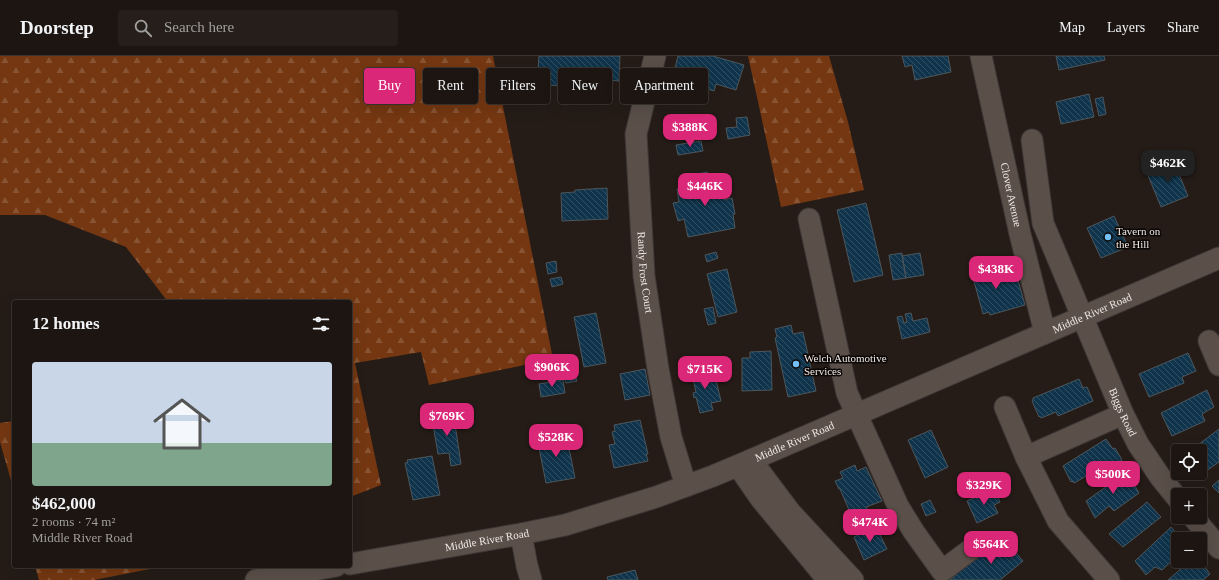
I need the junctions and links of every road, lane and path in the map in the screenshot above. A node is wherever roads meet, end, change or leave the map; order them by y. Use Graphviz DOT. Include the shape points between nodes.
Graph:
graph roads {
  1 [pos="656,56"];
  2 [pos="981,56"];
  3 [pos="1032,140"];
  4 [pos="809,220"];
  5 [pos="1219,258"];
  6 [pos="1082,316"];
  7 [pos="1045,333"];
  8 [pos="1209,341"];
  9 [pos="1219,365"];
  10 [pos="1005,407"];
  11 [pos="856,414"];
  12 [pos="1123,414"];
  13 [pos="1026,457"];
  14 [pos="744,463"];
  15 [pos="686,486"];
  16 [pos="1171,490"];
  17 [pos="1199,524"];
  18 [pos="521,534"];
  19 [pos="1219,547"];
  20 [pos="972,548"];
  21 [pos="352,564"];
  22 [pos="325,568"];
  23 [pos="256,580"];
  24 [pos="531,580"];
  25 [pos="828,580"];
  26 [pos="854,580"];
  27 [pos="1109,580"];
  1 -- 15 [label="street, Randy Frost Court" via="636,134 644,276 671,437"];
  2 -- 7 [label="street, Clover Avenue" via="1020,234"];
  3 -- 6 [label="street, Biggs Road" via="1043,222"];
  4 -- 11 [label="street" via="847,393"];
  5 -- 6 [label="street, Middle River Road"];
  6 -- 7 [label="street, Middle River Road"];
  6 -- 12 [label="street, Biggs Road"];
  7 -- 11 [label="street, Middle River Road"];
  8 -- 9 [label="street"];
  10 -- 13 [label="street"];
  11 -- 14 [label="street, Middle River Road"];
  11 -- 20 [label="street" via="898,506 942,571"];
  12 -- 13 [label="street"];
  12 -- 16 [label="street, Biggs Road" via="1138,444"];
  13 -- 27 [label="street" via="1058,521"];
  14 -- 15 [label="street, Middle River Road"];
  14 -- 25 [label="street" via="761,499"];
  14 -- 26 [label="street"];
  15 -- 18 [label="street, Middle River Road" via="589,518"];
  17 -- 19 [label="street"];
  18 -- 21 [label="street, Middle River Road"];
  18 -- 24 [label="street"];
  22 -- 23 [label="street"];
}
